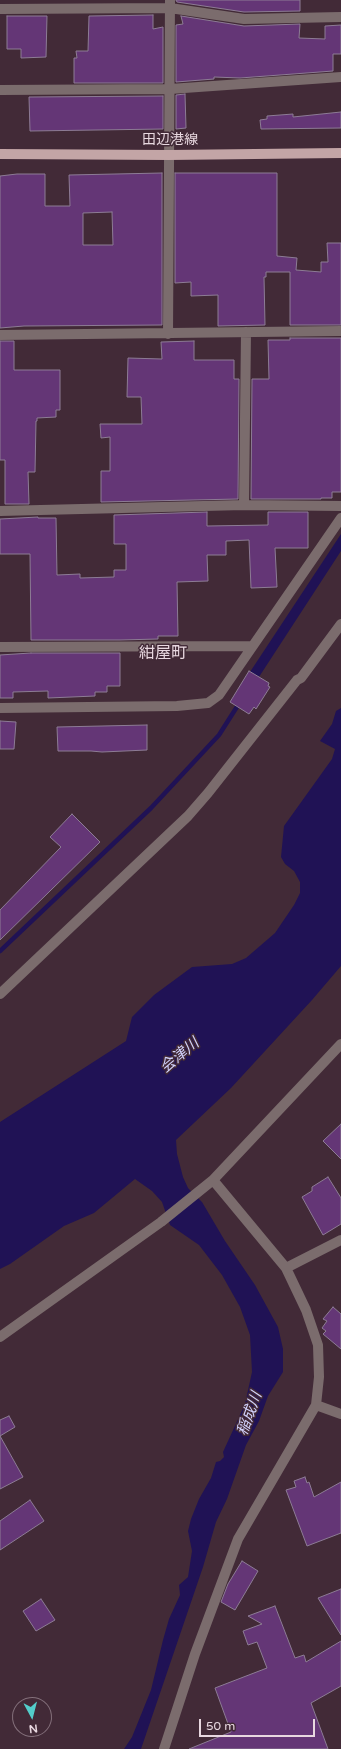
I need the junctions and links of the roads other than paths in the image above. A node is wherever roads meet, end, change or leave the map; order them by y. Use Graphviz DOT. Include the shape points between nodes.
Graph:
graph roads {
  1 [pos="170,4"];
  2 [pos="0,9"];
  3 [pos="341,17"];
  4 [pos="341,77"];
  5 [pos="170,89"];
  6 [pos="0,90"];
  7 [pos="341,153"];
  8 [pos="0,154"];
  9 [pos="169,155"];
  10 [pos="341,331"];
  11 [pos="246,332"];
  12 [pos="168,334"];
  13 [pos="0,335"];
  14 [pos="244,505"];
  15 [pos="341,506"];
  16 [pos="0,511"];
  17 [pos="341,518"];
  18 [pos="341,624"];
  19 [pos="252,646"];
  20 [pos="0,648"];
  21 [pos="0,708"];
  22 [pos="0,994"];
  23 [pos="341,1044"];
  24 [pos="213,1180"];
  25 [pos="341,1240"];
  26 [pos="286,1268"];
  27 [pos="0,1337"];
  28 [pos="316,1405"];
  29 [pos="341,1414"];
  30 [pos="164,1749"];
  1 -- 2 [label="street"];
  1 -- 3 [label="street" via="244,19"];
  1 -- 5 [label="street"];
  4 -- 5 [label="street"];
  5 -- 6 [label="street"];
  5 -- 9 [label="street"];
  7 -- 9 [label="main road, 田辺港線"];
  8 -- 9 [label="main road, 田辺港線"];
  9 -- 12 [label="street"];
  10 -- 11 [label="street"];
  11 -- 12 [label="street"];
  11 -- 14 [label="street"];
  12 -- 13 [label="street"];
  14 -- 15 [label="street"];
  14 -- 16 [label="street"];
  17 -- 19 [label="street"];
  18 -- 22 [label="street" via="301,678 188,816"];
  19 -- 20 [label="street"];
  19 -- 21 [label="street" via="219,695 208,703 177,706"];
  23 -- 24 [label="street"];
  24 -- 26 [label="street"];
  24 -- 27 [label="street" via="161,1222"];
  25 -- 26 [label="street"];
  26 -- 28 [label="street" via="306,1310 318,1345 319,1377"];
  28 -- 29 [label="street"];
  28 -- 30 [label="street" via="238,1540 195,1654"];
}
